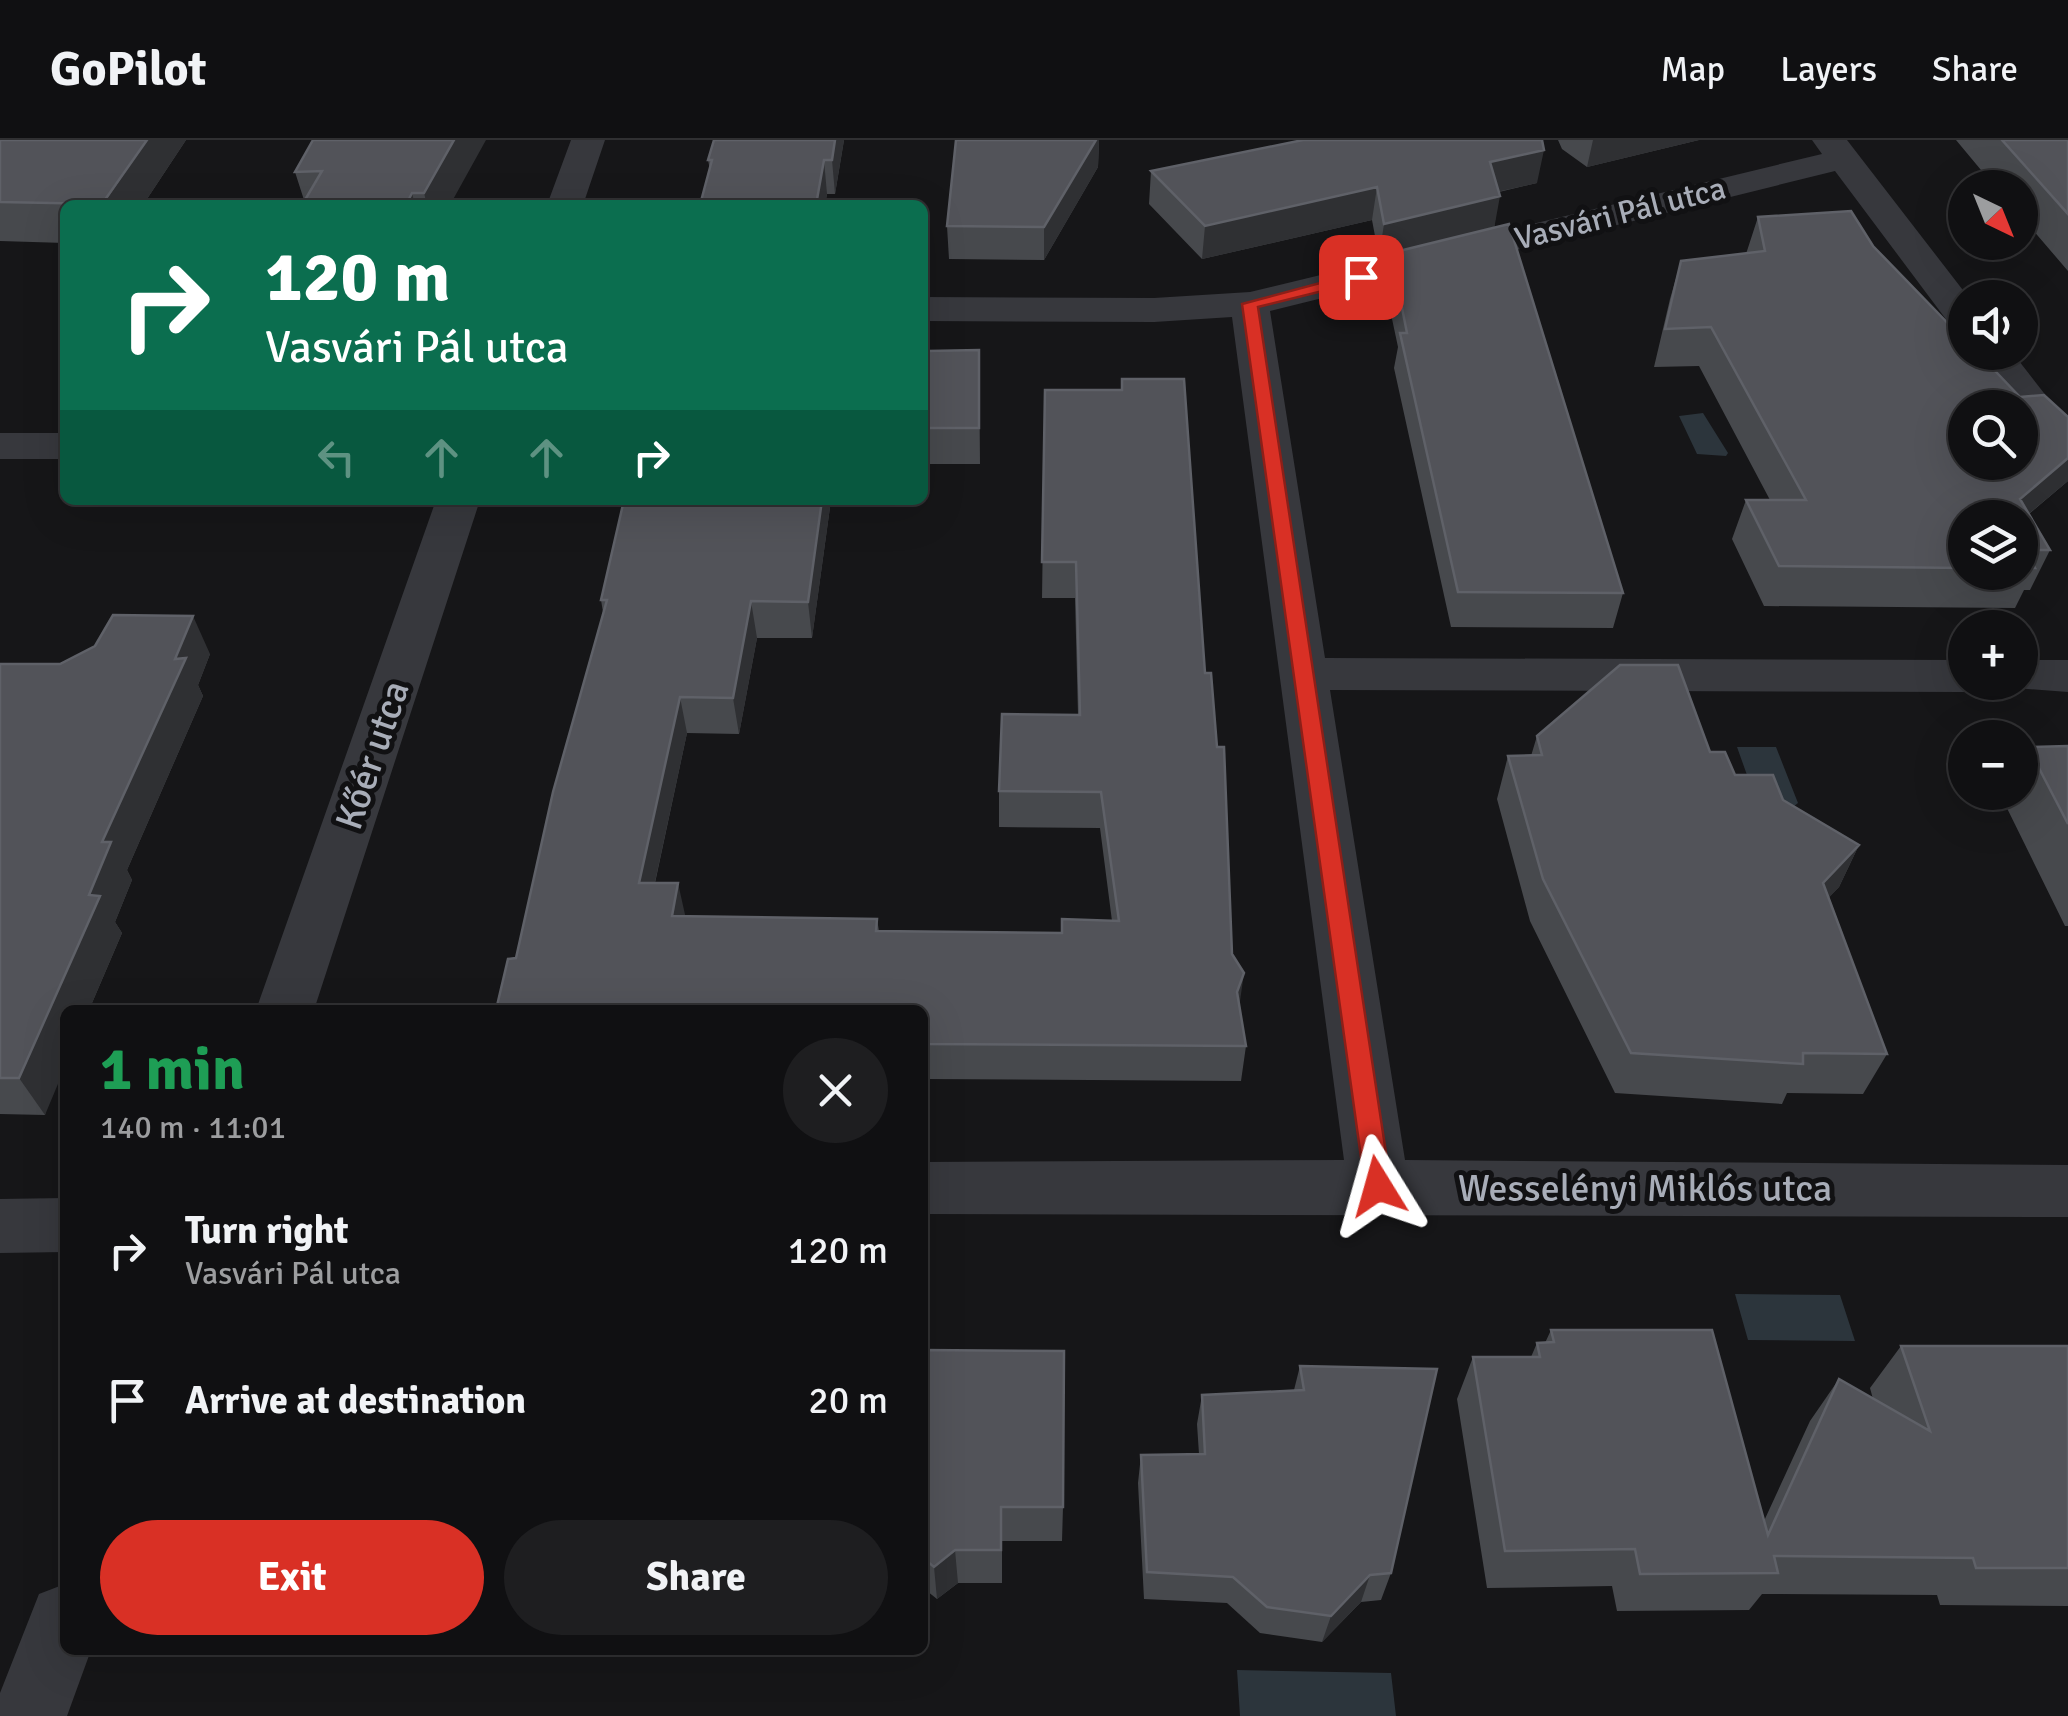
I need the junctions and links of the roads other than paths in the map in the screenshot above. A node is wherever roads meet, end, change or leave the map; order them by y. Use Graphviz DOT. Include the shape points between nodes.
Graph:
graph roads {
  1 [pos="588,140"];
  2 [pos="1836,149"];
  3 [pos="567,200"];
  4 [pos="1948,296"];
  5 [pos="1250,304"];
  6 [pos="928,309"];
  7 [pos="2006,370"];
  8 [pos="0,446"];
  9 [pos="60,446"];
  10 [pos="2068,452"];
  11 [pos="456,505"];
  12 [pos="1301,674"];
  13 [pos="1948,676"];
  14 [pos="2038,676"];
  15 [pos="2068,676"];
  16 [pos="287,1005"];
  17 [pos="1378,1186"];
  18 [pos="928,1188"];
  19 [pos="2068,1192"];
  20 [pos="60,1225"];
  21 [pos="0,1226"];
  22 [pos="60,1634"];
  23 [pos="30,1716"];
  1 -- 3 [label="street"];
  2 -- 4 [label="street"];
  2 -- 5 [label="street, Vasvári Pál utca"];
  5 -- 6 [label="street, Vasvári Pál utca"];
  5 -- 12 [label="street"];
  7 -- 10 [label="street"];
  8 -- 9 [label="street"];
  11 -- 16 [label="street, Kőér utca"];
  12 -- 13 [label="street"];
  12 -- 17 [label="street"];
  14 -- 15 [label="street"];
  17 -- 18 [label="street, Wesselényi Miklós utca"];
  17 -- 19 [label="street, Wesselényi Miklós utca"];
  20 -- 21 [label="street"];
  22 -- 23 [label="street"];
}
